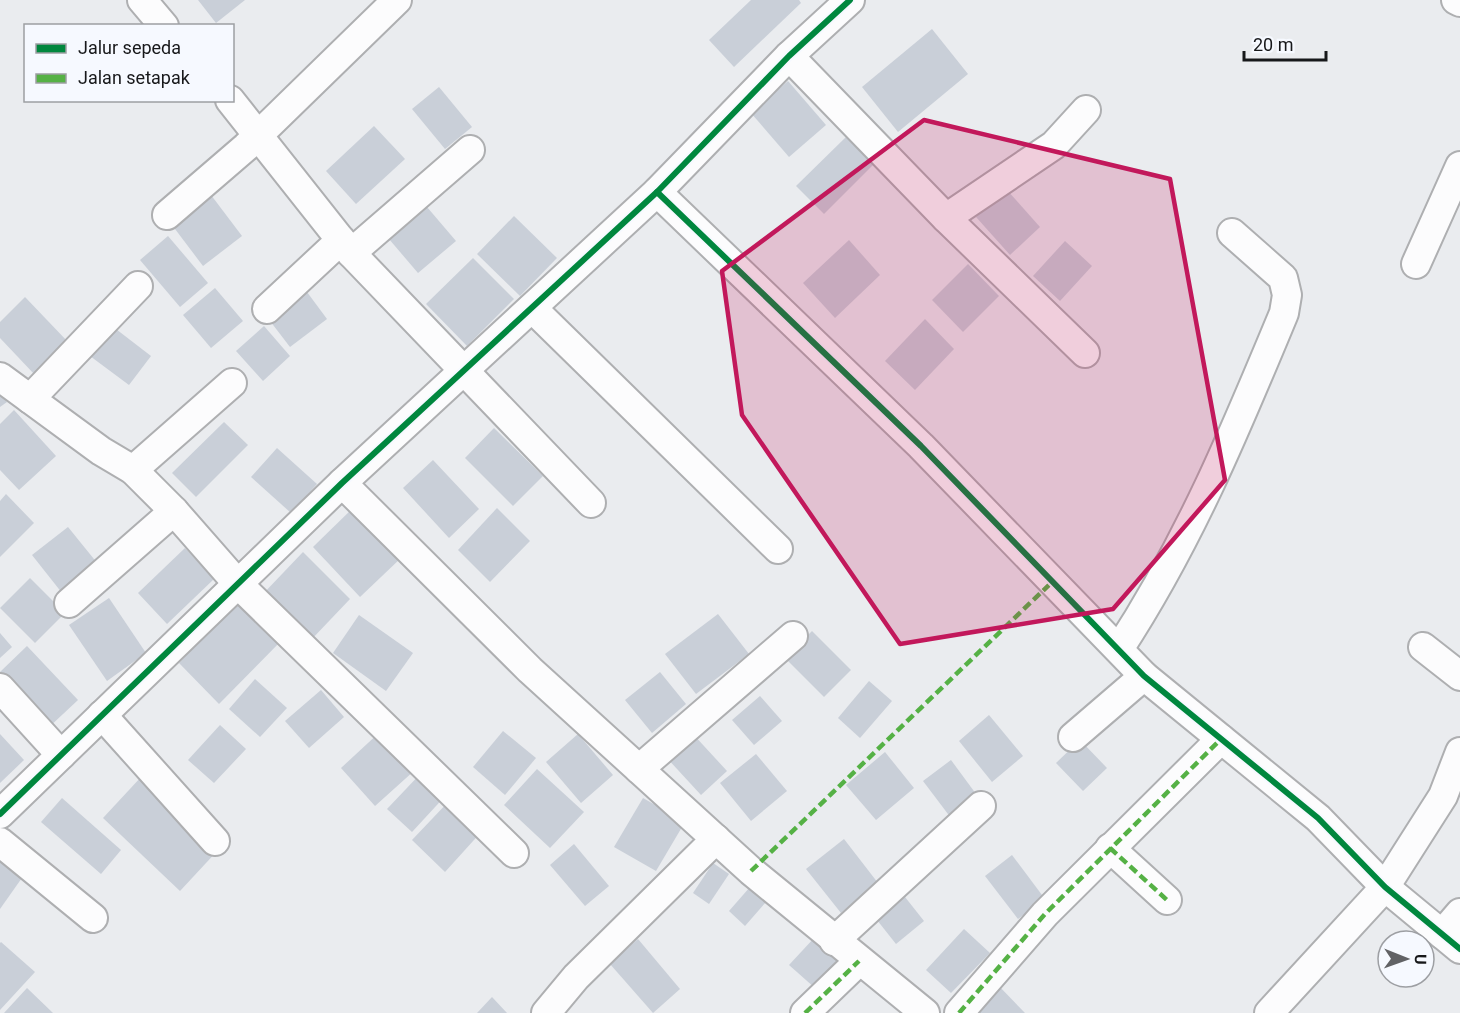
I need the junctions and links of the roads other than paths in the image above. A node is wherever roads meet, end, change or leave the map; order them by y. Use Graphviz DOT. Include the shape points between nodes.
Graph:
graph roads {
  1 [pos="142,0"];
  2 [pos="397,0"];
  3 [pos="850,0"];
  4 [pos="162,24"];
  5 [pos="789,56"];
  6 [pos="232,102"];
  7 [pos="1086,110"];
  8 [pos="259,134"];
  9 [pos="470,150"];
  10 [pos="1460,166"];
  11 [pos="657,192"];
  12 [pos="167,214"];
  13 [pos="946,218"];
  14 [pos="1232,233"];
  15 [pos="346,247"];
  16 [pos="1416,264"];
  17 [pos="138,286"];
  18 [pos="532,308"];
  19 [pos="267,309"];
  20 [pos="1085,353"];
  21 [pos="466,371"];
  22 [pos="0,376"];
  23 [pos="232,383"];
  24 [pos="30,399"];
  25 [pos="133,470"];
  26 [pos="342,483"];
  27 [pos="591,503"];
  28 [pos="174,511"];
  29 [pos="778,549"];
  30 [pos="238,584"];
  31 [pos="69,603"];
  32 [pos="793,636"];
  33 [pos="1423,647"];
  34 [pos="1119,649"];
  35 [pos="1144,676"];
  36 [pos="1460,676"];
  37 [pos="0,687"];
  38 [pos="102,715"];
  39 [pos="1073,737"];
  40 [pos="1221,738"];
  41 [pos="1460,752"];
  42 [pos="61,755"];
  43 [pos="639,769"];
  44 [pos="981,806"];
  45 [pos="0,814"];
  46 [pos="716,839"];
  47 [pos="215,841"];
  48 [pos="0,842"];
  49 [pos="1110,848"];
  50 [pos="513,853"];
  51 [pos="1385,887"];
  52 [pos="1167,900"];
  53 [pos="93,918"];
  54 [pos="1454,932"];
  55 [pos="834,940"];
  56 [pos="859,961"];
  57 [pos="546,1013"];
  58 [pos="805,1013"];
  59 [pos="925,1013"];
  60 [pos="959,1013"];
  61 [pos="1269,1013"];
  1 -- 4 [label="street"];
  2 -- 8 [label="street"];
  3 -- 5 [label="street"];
  5 -- 11 [label="street"];
  5 -- 13 [label="street"];
  6 -- 8 [label="street"];
  7 -- 13 [label="street" via="1054,145"];
  8 -- 12 [label="street"];
  8 -- 15 [label="street"];
  9 -- 15 [label="street"];
  10 -- 16 [label="street"];
  11 -- 18 [label="street"];
  11 -- 34 [label="street" via="921,446"];
  13 -- 20 [label="street"];
  14 -- 34 [label="street" via="1283,278 1287,295 1284,313 1217,473 1156,592"];
  15 -- 19 [label="street"];
  15 -- 21 [label="street"];
  17 -- 24 [label="street"];
  18 -- 21 [label="street"];
  18 -- 29 [label="street"];
  21 -- 26 [label="street"];
  21 -- 27 [label="street"];
  22 -- 24 [label="street"];
  23 -- 25 [label="street"];
  24 -- 25 [label="street"];
  25 -- 28 [label="street"];
  26 -- 30 [label="street"];
  26 -- 43 [label="street" via="530,670"];
  28 -- 30 [label="street"];
  28 -- 31 [label="street"];
  30 -- 38 [label="street"];
  30 -- 50 [label="street"];
  32 -- 43 [label="street"];
  33 -- 36 [label="street"];
  34 -- 35 [label="street"];
  35 -- 39 [label="street"];
  35 -- 40 [label="street"];
  37 -- 42 [label="street"];
  38 -- 42 [label="street"];
  38 -- 47 [label="street"];
  40 -- 49 [label="street"];
  40 -- 51 [label="street" via="1318,818"];
  41 -- 51 [label="street" via="1443,796"];
  42 -- 45 [label="street"];
  43 -- 46 [label="street"];
  44 -- 55 [label="street"];
  46 -- 55 [label="street"];
  46 -- 57 [label="street" via="576,977"];
  48 -- 53 [label="street"];
  49 -- 52 [label="street"];
  49 -- 60 [label="street"];
  51 -- 54 [label="street"];
  51 -- 61 [label="street"];
  55 -- 56 [label="street"];
  56 -- 58 [label="street"];
  56 -- 59 [label="street"];
}
